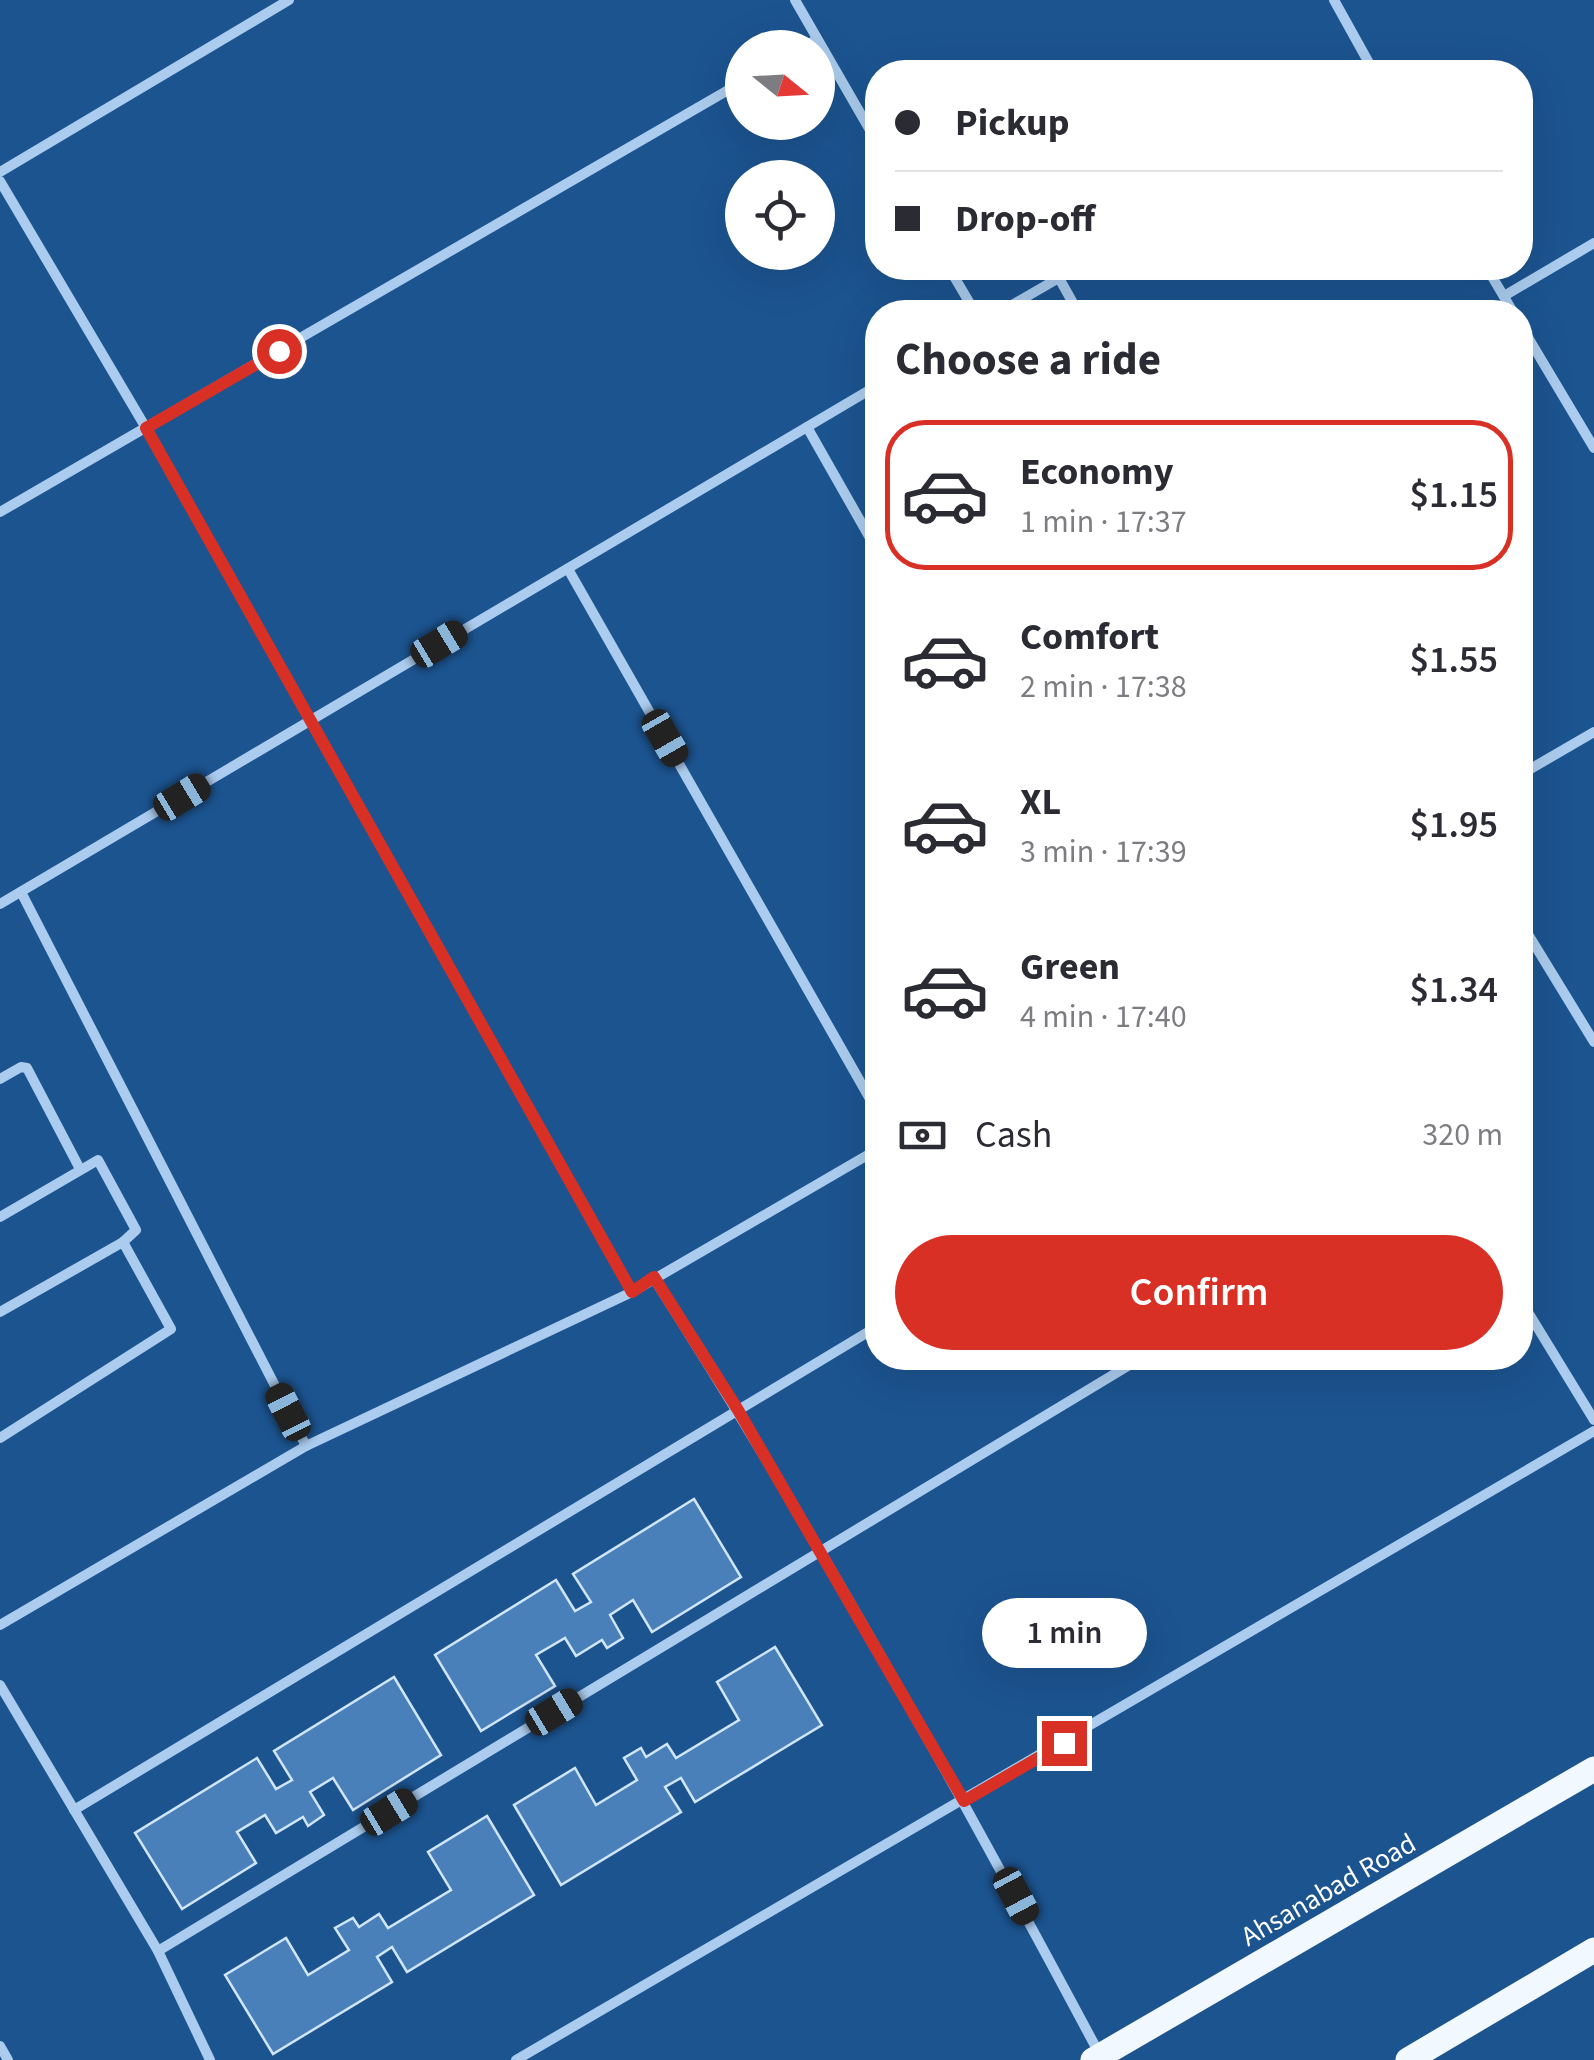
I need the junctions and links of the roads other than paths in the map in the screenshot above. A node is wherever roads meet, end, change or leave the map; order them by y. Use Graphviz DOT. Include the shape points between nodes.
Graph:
graph roads {
  1 [pos="290,0"];
  2 [pos="795,0"];
  3 [pos="1334,0"];
  4 [pos="812,30"];
  5 [pos="1367,60"];
  6 [pos="835,70"];
  7 [pos="725,92"];
  8 [pos="865,122"];
  9 [pos="0,172"];
  10 [pos="0,181"];
  11 [pos="1594,243"];
  12 [pos="1533,279"];
  13 [pos="1056,280"];
  14 [pos="1494,280"];
  15 [pos="1531,280"];
  16 [pos="1504,296"];
  17 [pos="1021,300"];
  18 [pos="1506,300"];
  19 [pos="1533,346"];
  20 [pos="865,393"];
  21 [pos="807,426"];
  22 [pos="146,428"];
  23 [pos="1594,448"];
  24 [pos="0,512"];
  25 [pos="865,529"];
  26 [pos="568,568"];
  27 [pos="310,720"];
  28 [pos="1594,732"];
  29 [pos="1533,767"];
  30 [pos="21,892"];
  31 [pos="0,904"];
  32 [pos="1533,942"];
  33 [pos="1594,1042"];
  34 [pos="0,1080"];
  35 [pos="865,1090"];
  36 [pos="865,1156"];
  37 [pos="80,1169"];
  38 [pos="0,1217"];
  39 [pos="123,1242"];
  40 [pos="654,1277"];
  41 [pos="632,1292"];
  42 [pos="0,1312"];
  43 [pos="1533,1320"];
  44 [pos="865,1334"];
  45 [pos="1122,1370"];
  46 [pos="738,1410"];
  47 [pos="1594,1420"];
  48 [pos="1594,1431"];
  49 [pos="0,1438"];
  50 [pos="306,1446"];
  51 [pos="819,1553"];
  52 [pos="0,1624"];
  53 [pos="0,1685"];
  54 [pos="1594,1769"];
  55 [pos="964,1801"];
  56 [pos="74,1810"];
  57 [pos="1594,1950"];
  58 [pos="158,1951"];
  59 [pos="0,2046"];
  60 [pos="1097,2058"];
  61 [pos="8,2060"];
  62 [pos="210,2060"];
  63 [pos="516,2060"];
  64 [pos="1408,2060"];
  1 -- 9 [label="street"];
  2 -- 4 [label="street"];
  3 -- 5 [label="street"];
  6 -- 8 [label="street"];
  7 -- 22 [label="street"];
  10 -- 22 [label="street"];
  11 -- 12 [label="street"];
  13 -- 17 [label="street"];
  14 -- 16 [label="street"];
  15 -- 16 [label="street"];
  16 -- 18 [label="street"];
  19 -- 23 [label="street"];
  20 -- 21 [label="street"];
  21 -- 25 [label="street"];
  21 -- 26 [label="street"];
  22 -- 24 [label="street"];
  22 -- 27 [label="street"];
  26 -- 27 [label="street"];
  26 -- 35 [label="street"];
  27 -- 30 [label="street"];
  27 -- 41 [label="street"];
  28 -- 29 [label="street"];
  30 -- 31 [label="street"];
  30 -- 50 [label="street"];
  32 -- 33 [label="street"];
  34 -- 37 [label="street" via="26,1068"];
  36 -- 40 [label="street"];
  37 -- 38 [label="street"];
  37 -- 39 [label="street" via="100,1162 135,1229"];
  39 -- 42 [label="street"];
  39 -- 49 [label="street" via="171,1329"];
  40 -- 41 [label="street"];
  40 -- 46 [label="street"];
  41 -- 50 [label="street"];
  43 -- 47 [label="street"];
  44 -- 46 [label="street"];
  45 -- 51 [label="street"];
  46 -- 51 [label="street"];
  46 -- 56 [label="street"];
  48 -- 55 [label="street"];
  50 -- 52 [label="street"];
  51 -- 55 [label="street"];
  51 -- 58 [label="street"];
  53 -- 56 [label="street"];
  54 -- 60 [label="main road, Ahsanabad Road"];
  55 -- 60 [label="street"];
  55 -- 63 [label="street"];
  56 -- 58 [label="street"];
  57 -- 64 [label="main road"];
  58 -- 62 [label="street"];
  59 -- 61 [label="street"];
}
